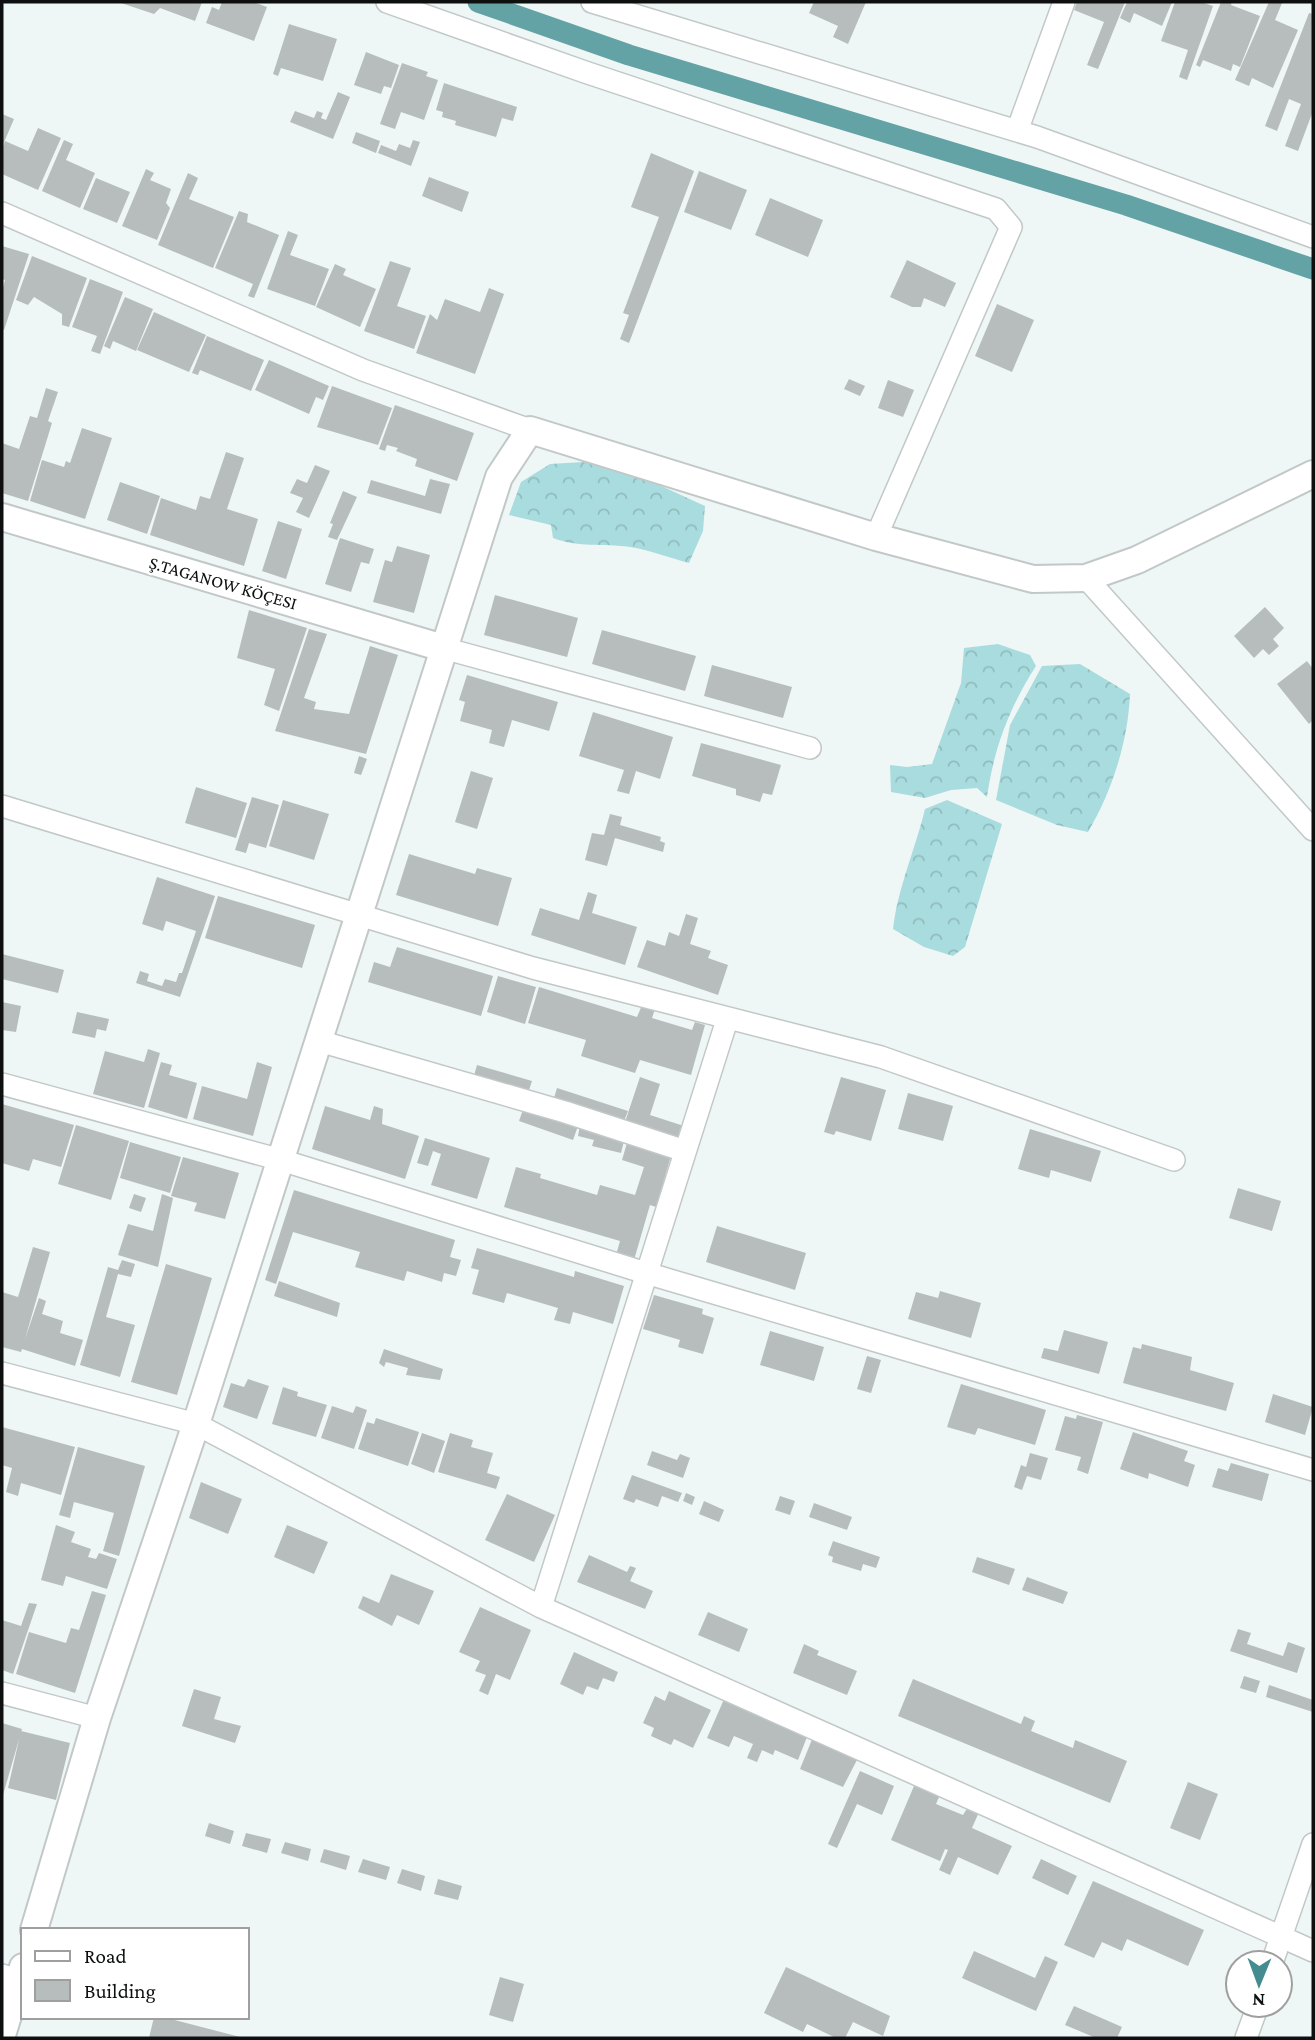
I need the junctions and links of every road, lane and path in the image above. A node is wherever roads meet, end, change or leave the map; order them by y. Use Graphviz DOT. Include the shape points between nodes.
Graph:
graph roads {
  1 [pos="387,2"];
  2 [pos="592,2"];
  3 [pos="1064,2"];
  4 [pos="1017,131"];
  5 [pos="2,213"];
  6 [pos="1313,237"];
  7 [pos="530,430"];
  8 [pos="1311,479"];
  9 [pos="2,517"];
  10 [pos="876,537"];
  11 [pos="1086,578"];
  12 [pos="443,648"];
  13 [pos="810,748"];
  14 [pos="2,806"];
  15 [pos="1313,830"];
  16 [pos="360,914"];
  17 [pos="727,1020"];
  18 [pos="319,1041"];
  19 [pos="2,1084"];
  20 [pos="685,1151"];
  21 [pos="281,1160"];
  22 [pos="1174,1160"];
  23 [pos="646,1273"];
  24 [pos="2,1373"];
  25 [pos="196,1424"];
  26 [pos="1313,1469"];
  27 [pos="541,1607"];
  28 [pos="2,1693"];
  29 [pos="97,1718"];
  30 [pos="1313,1844"];
  31 [pos="35,1928"];
  32 [pos="1281,1937"];
  33 [pos="1277,1949"];
  34 [pos="1313,1951"];
  35 [pos="15,1974"];
  36 [pos="1253,2019"];
  37 [pos="2,2035"];
  38 [pos="1246,2038"];
  1 -- 10 [label="street" via="996,209 1011,227"];
  2 -- 4 [label="street"];
  3 -- 4 [label="street"];
  4 -- 6 [label="street"];
  5 -- 7 [label="street" via="363,370"];
  7 -- 10 [label="street"];
  7 -- 12 [label="street" via="499,477"];
  8 -- 11 [label="street" via="1137,560"];
  9 -- 12 [label="street, Ş.TAGANOW KÖÇESI"];
  10 -- 11 [label="street" via="1033,579"];
  11 -- 15 [label="street"];
  12 -- 13 [label="street"];
  12 -- 16 [label="street"];
  14 -- 16 [label="street"];
  16 -- 17 [label="street" via="533,968"];
  16 -- 18 [label="street"];
  17 -- 20 [label="street"];
  17 -- 22 [label="street" via="881,1057"];
  18 -- 20 [label="street"];
  18 -- 21 [label="street"];
  19 -- 21 [label="street"];
  20 -- 23 [label="street"];
  21 -- 23 [label="street"];
  21 -- 25 [label="street"];
  23 -- 26 [label="street"];
  23 -- 27 [label="street"];
  24 -- 25 [label="street"];
  25 -- 27 [label="street"];
  25 -- 29 [label="street"];
  27 -- 32 [label="street"];
  28 -- 29 [label="street"];
  29 -- 31 [label="street"];
  30 -- 32 [label="street"];
  32 -- 33 [label="street"];
  32 -- 34 [label="street"];
  35 -- 37 [label="street"];
  36 -- 38 [label="street"];
}
